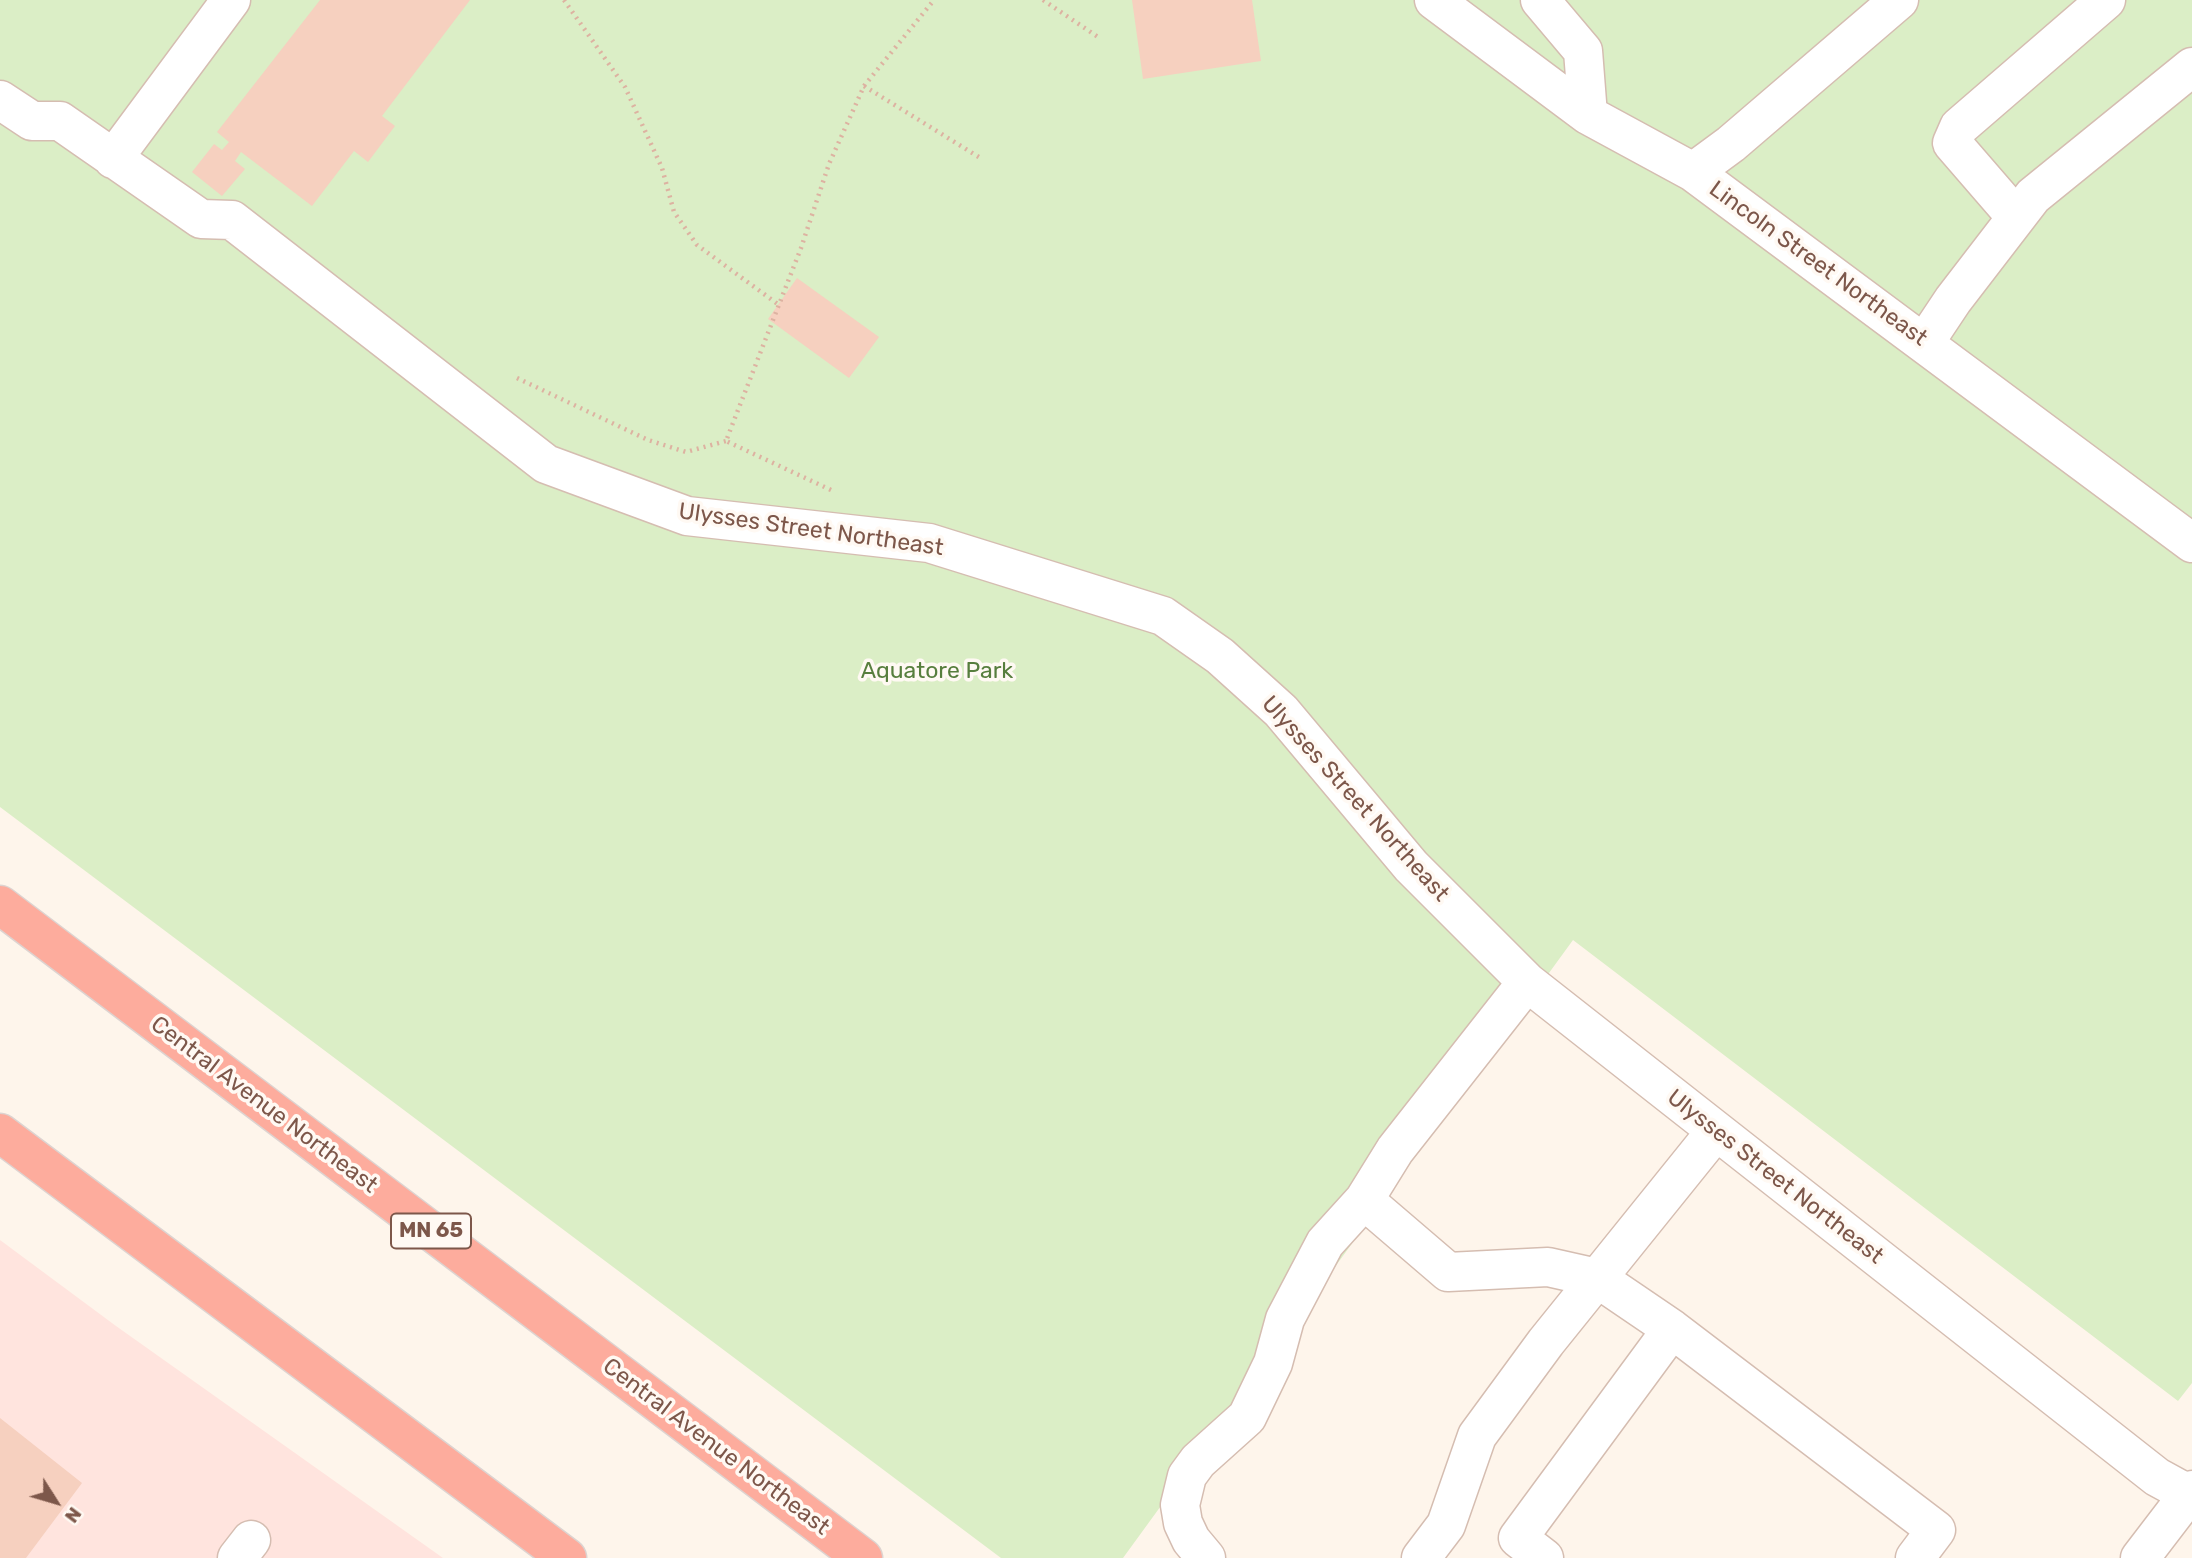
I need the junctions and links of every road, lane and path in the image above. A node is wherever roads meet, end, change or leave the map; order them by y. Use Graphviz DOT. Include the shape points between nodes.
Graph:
graph roads {
  1 [pos="231,0"];
  2 [pos="564,0"];
  3 [pos="934,0"];
  4 [pos="1043,0"];
  5 [pos="1434,0"];
  6 [pos="1540,0"];
  7 [pos="1899,0"];
  8 [pos="2106,0"];
  9 [pos="1098,37"];
  10 [pos="2192,67"];
  11 [pos="864,86"];
  12 [pos="1,104"];
  13 [pos="1588,115"];
  14 [pos="113,159"];
  15 [pos="982,159"];
  16 [pos="1693,172"];
  17 [pos="2015,217"];
  18 [pos="779,305"];
  19 [pos="1925,342"];
  20 [pos="517,378"];
  21 [pos="726,440"];
  22 [pos="831,490"];
  23 [pos="2192,542"];
  24 [pos="0,905"];
  25 [pos="1527,982"];
  26 [pos="1716,1131"];
  27 [pos="0,1133"];
  28 [pos="1364,1200"];
  29 [pos="1597,1278"];
  30 [pos="1672,1329"];
  31 [pos="2191,1493"];
  32 [pos="567,1558"];
  33 [pos="863,1558"];
  34 [pos="1206,1558"];
  35 [pos="1421,1558"];
  36 [pos="1544,1558"];
  37 [pos="1915,1558"];
  38 [pos="2140,1558"];
  1 -- 14 [label="street"];
  2 -- 18 [label="path" via="625,88 662,168 674,212 697,245"];
  3 -- 11 [label="path"];
  4 -- 9 [label="path"];
  5 -- 13 [label="street, Lincoln Street Northeast"];
  6 -- 13 [label="street" via="1583,51"];
  7 -- 16 [label="street"];
  8 -- 17 [label="street" via="1959,127 1952,143"];
  10 -- 17 [label="street" via="2033,197"];
  11 -- 15 [label="path"];
  11 -- 18 [label="path" via="829,164"];
  12 -- 14 [label="street" via="32,121 60,121"];
  13 -- 16 [label="street, Lincoln Street Northeast"];
  14 -- 25 [label="street, Ulysses Street Northeast" via="201,219 232,220 546,464 687,516 929,543 1163,616 1220,656 1281,710 1411,866"];
  16 -- 19 [label="street, Lincoln Street Northeast"];
  17 -- 19 [label="street"];
  18 -- 21 [label="path"];
  19 -- 23 [label="street, Lincoln Street Northeast"];
  20 -- 21 [label="path" via="686,452"];
  21 -- 22 [label="path"];
  24 -- 33 [label="highway, Central Avenue Northeast / MN 65"];
  25 -- 26 [label="street, Ulysses Street Northeast"];
  25 -- 28 [label="street" via="1395,1150"];
  26 -- 29 [label="street"];
  26 -- 31 [label="street, Ulysses Street Northeast" via="2157,1477"];
  27 -- 32 [label="highway"];
  28 -- 29 [label="street" via="1448,1272 1548,1267"];
  28 -- 34 [label="street" via="1325,1243 1285,1319 1273,1363 1247,1417 1187,1476 1180,1505 1183,1523"];
  29 -- 30 [label="street"];
  29 -- 35 [label="street" via="1477,1436 1446,1525"];
  30 -- 36 [label="street" via="1518,1538"];
  30 -- 37 [label="street" via="1936,1530"];
  31 -- 38 [label="street"];
}
